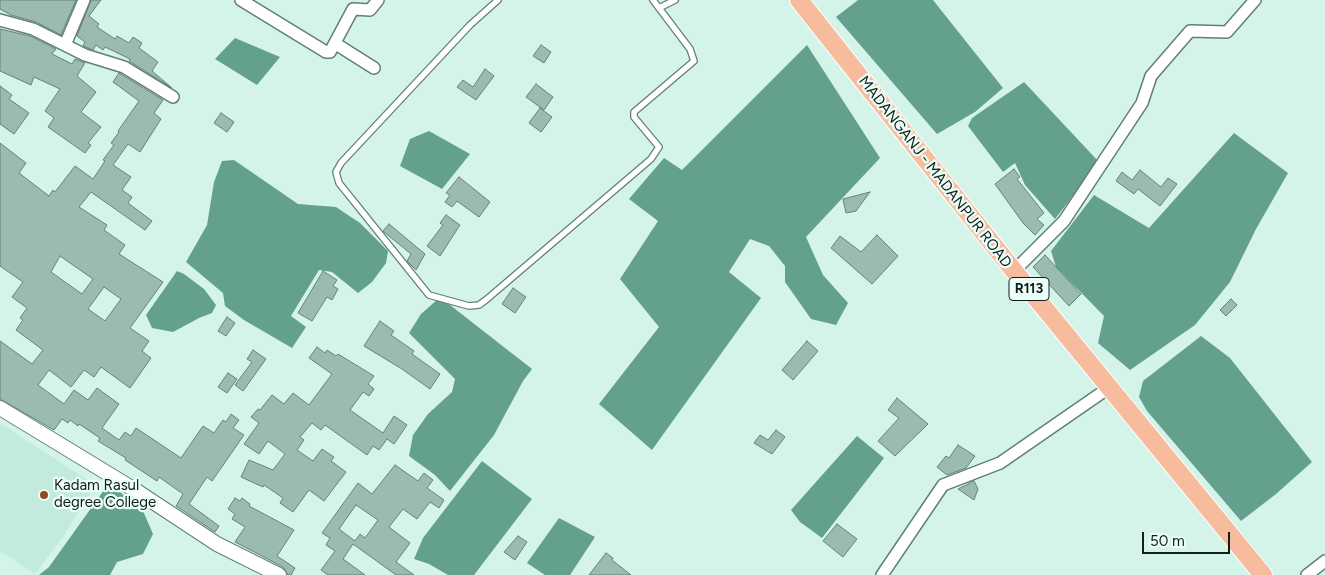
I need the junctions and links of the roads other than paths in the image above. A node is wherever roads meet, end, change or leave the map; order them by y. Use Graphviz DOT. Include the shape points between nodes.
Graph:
graph roads {
  1 [pos="84,0"];
  2 [pos="241,0"];
  3 [pos="378,0"];
  4 [pos="498,0"];
  5 [pos="653,0"];
  6 [pos="675,0"];
  7 [pos="799,0"];
  8 [pos="1255,0"];
  9 [pos="659,8"];
  10 [pos="0,20"];
  11 [pos="65,44"];
  12 [pos="336,44"];
  13 [pos="374,68"];
  14 [pos="173,97"];
  15 [pos="1014,271"];
  16 [pos="1110,387"];
  17 [pos="0,408"];
  18 [pos="1325,561"];
  19 [pos="279,575"];
  20 [pos="882,575"];
  21 [pos="1263,575"];
  22 [pos="1307,575"];
  1 -- 11 [label="street"];
  2 -- 12 [label="street" via="326,52 333,50"];
  3 -- 12 [label="street" via="370,10 353,9"];
  4 -- 9 [label="lane" via="463,32 341,162 336,172 339,183 429,295 469,306 479,305 487,299 651,159 659,147 634,117 634,112 694,61 690,49"];
  5 -- 9 [label="lane"];
  6 -- 9 [label="lane"];
  7 -- 15 [label="main road, MADANGANJ - MADANPUR ROAD / R113"];
  8 -- 15 [label="street" via="1227,32 1190,31 1151,76 1142,102 1064,221"];
  10 -- 11 [label="street" via="33,29"];
  11 -- 14 [label="street" via="85,55 124,67"];
  12 -- 13 [label="street"];
  15 -- 16 [label="main road, MADANGANJ - MADANPUR ROAD / R113"];
  16 -- 20 [label="street" via="1000,463 943,485"];
  16 -- 21 [label="main road, MADANGANJ - MADANPUR ROAD / R113"];
  17 -- 19 [label="street" via="128,485 217,544"];
  18 -- 22 [label="street"];
}
